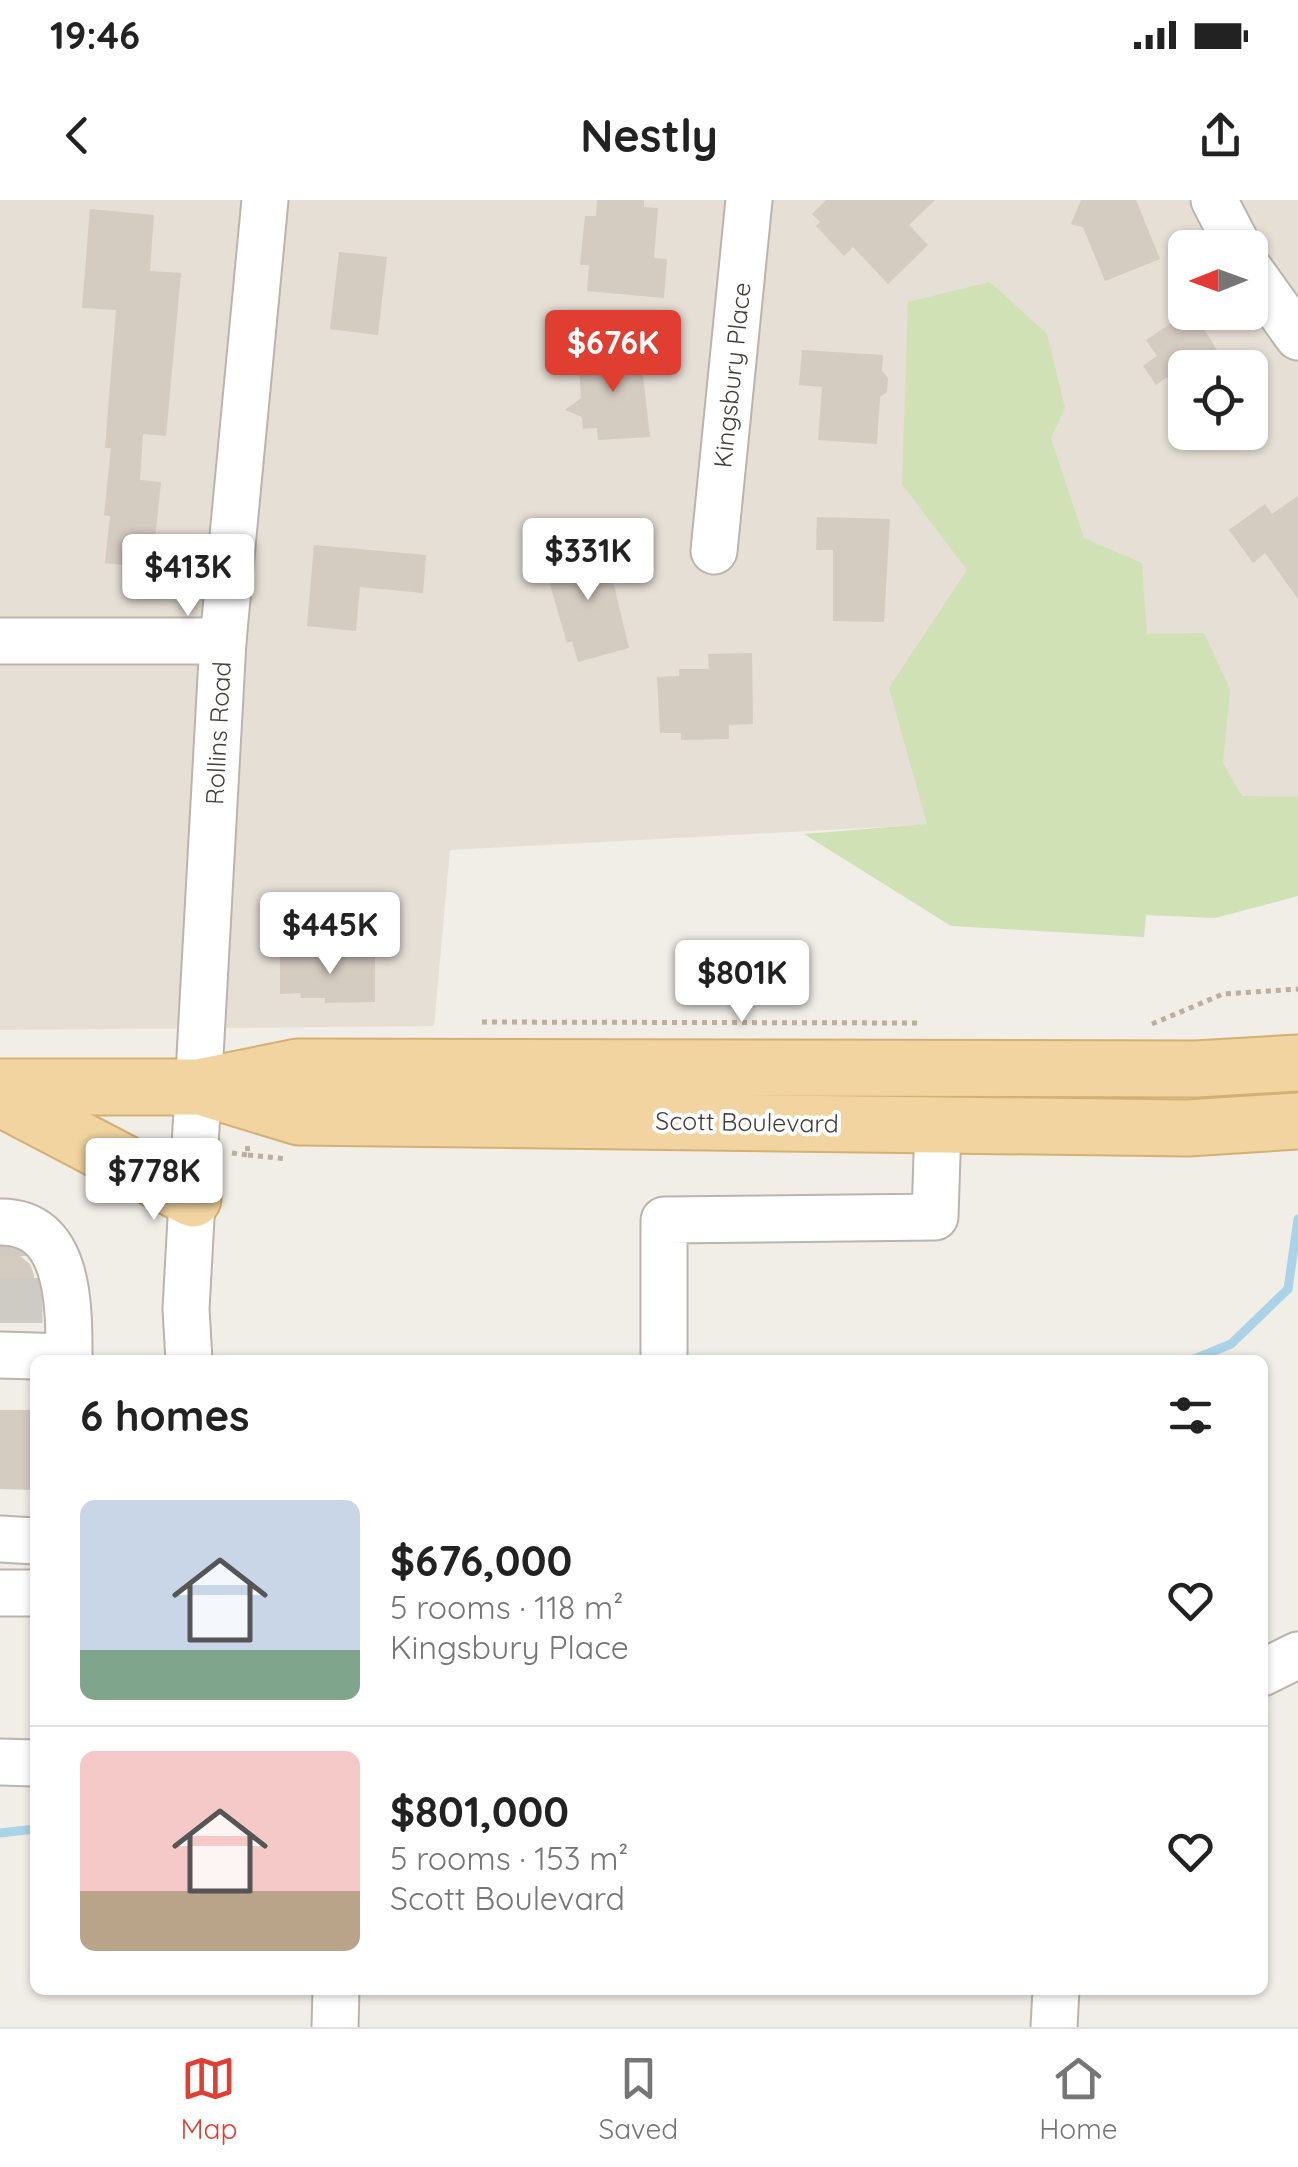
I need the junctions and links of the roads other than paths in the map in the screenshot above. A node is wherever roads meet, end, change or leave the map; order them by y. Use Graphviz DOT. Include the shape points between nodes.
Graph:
graph roads {
  1 [pos="265,200"];
  2 [pos="749,200"];
  3 [pos="1214,200"];
  4 [pos="1230,230"];
  5 [pos="1268,296"];
  6 [pos="1298,338"];
  7 [pos="714,551"];
  8 [pos="223,640"];
  9 [pos="0,641"];
  10 [pos="1298,1063"];
  11 [pos="0,1087"];
  12 [pos="200,1087"];
  13 [pos="0,1098"];
  14 [pos="1298,1121"];
  15 [pos="938,1124"];
  16 [pos="193,1200"];
  17 [pos="13,1230"];
  18 [pos="13,1345"];
  19 [pos="56,1355"];
  20 [pos="69,1355"];
  21 [pos="189,1355"];
  22 [pos="664,1355"];
  23 [pos="0,1539"];
  24 [pos="30,1540"];
  25 [pos="30,1593"];
  26 [pos="0,1594"];
  27 [pos="1298,1656"];
  28 [pos="1268,1670"];
  29 [pos="0,1762"];
  30 [pos="30,1763"];
  31 [pos="336,1995"];
  32 [pos="1056,1995"];
  33 [pos="335,2027"];
  34 [pos="1054,2027"];
  1 -- 8 [label="street, Rollins Road"];
  2 -- 7 [label="street, Kingsbury Place"];
  3 -- 4 [label="street"];
  5 -- 6 [label="street"];
  8 -- 9 [label="street"];
  8 -- 12 [label="street, Rollins Road"];
  10 -- 12 [label="main road, Scott Boulevard" via="1196,1069 298,1067"];
  11 -- 12 [label="main road, Scott Boulevard"];
  12 -- 15 [label="main road, Scott Boulevard" via="298,1117"];
  12 -- 16 [label="street, Rollins Road"];
  13 -- 16 [label="main road"];
  14 -- 15 [label="main road, Scott Boulevard" via="1188,1128"];
  15 -- 22 [label="street" via="935,1218 664,1220"];
  16 -- 21 [label="street, Rollins Road"];
  17 -- 20 [label="street" via="52,1244 68,1294"];
  18 -- 19 [label="street"];
  23 -- 24 [label="street"];
  25 -- 26 [label="street"];
  27 -- 28 [label="street"];
  29 -- 30 [label="street"];
  31 -- 33 [label="street"];
  32 -- 34 [label="street"];
}
